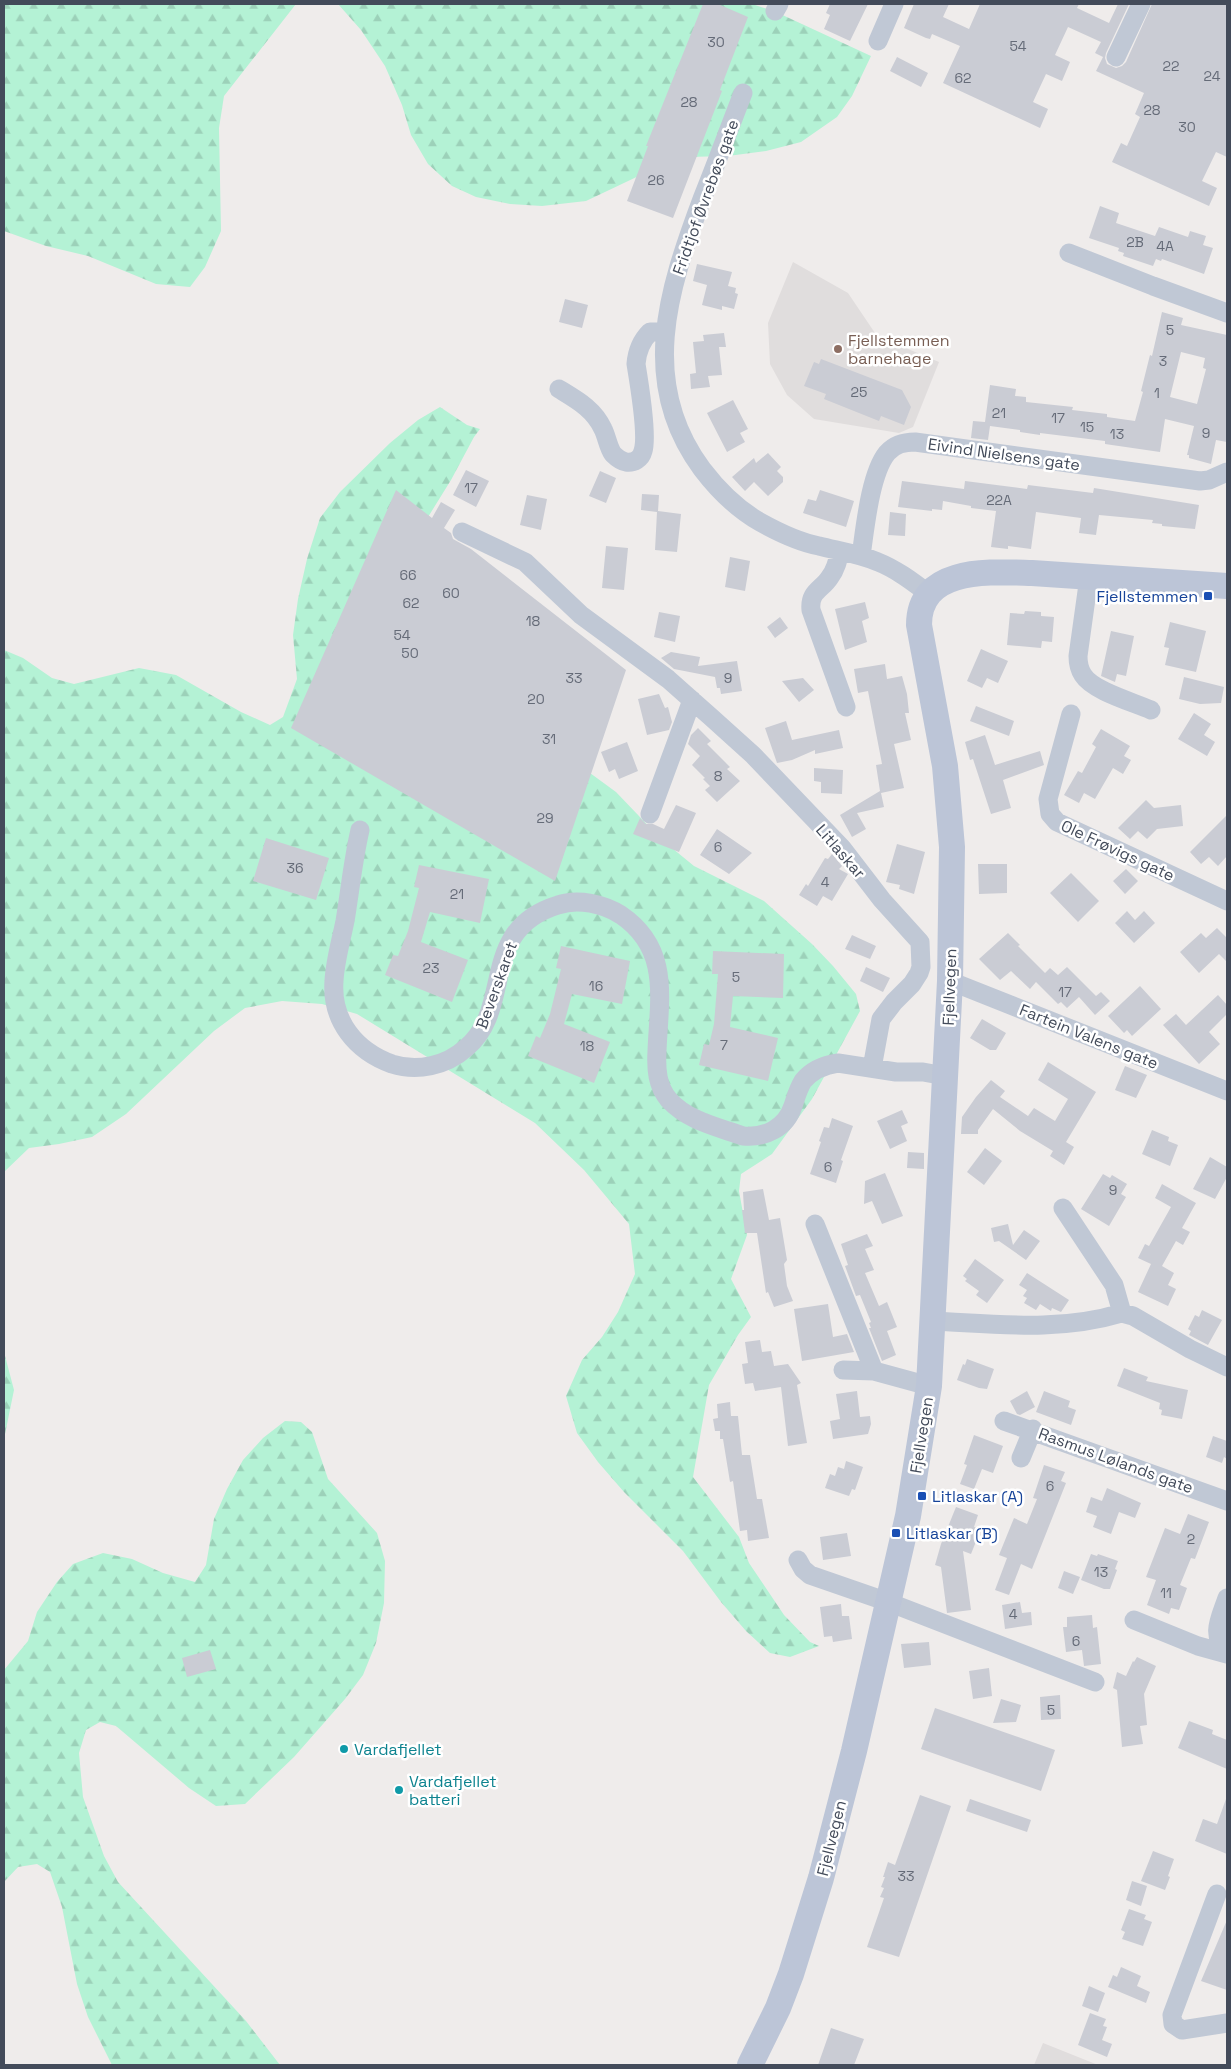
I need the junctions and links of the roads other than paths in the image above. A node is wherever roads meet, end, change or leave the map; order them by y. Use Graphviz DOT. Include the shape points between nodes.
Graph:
graph roads {
  1 [pos="894,4"];
  2 [pos="1141,4"];
  3 [pos="878,42"];
  4 [pos="1116,57"];
  5 [pos="743,93"];
  6 [pos="1069,253"];
  7 [pos="1227,313"];
  8 [pos="665,332"];
  9 [pos="559,389"];
  10 [pos="1227,472"];
  11 [pos="462,532"];
  12 [pos="840,551"];
  13 [pos="861,556"];
  14 [pos="1089,577"];
  15 [pos="1227,586"];
  16 [pos="929,594"];
  17 [pos="692,700"];
  18 [pos="846,707"];
  19 [pos="1151,710"];
  20 [pos="1071,714"];
  21 [pos="650,814"];
  22 [pos="360,830"];
  23 [pos="1227,901"];
  24 [pos="950,981"];
  25 [pos="872,1068"];
  26 [pos="945,1076"];
  27 [pos="1227,1091"];
  28 [pos="1064,1208"];
  29 [pos="815,1224"];
  30 [pos="1122,1313"];
  31 [pos="934,1321"];
  32 [pos="1227,1366"];
  33 [pos="843,1370"];
  34 [pos="874,1371"];
  35 [pos="929,1386"];
  36 [pos="1004,1421"];
  37 [pos="1033,1430"];
  38 [pos="1021,1458"];
  39 [pos="1227,1501"];
  40 [pos="798,1560"];
  41 [pos="1227,1598"];
  42 [pos="888,1602"];
  43 [pos="1134,1620"];
  44 [pos="1227,1653"];
  45 [pos="1095,1682"];
  46 [pos="1217,1894"];
  47 [pos="1227,2023"];
  48 [pos="750,2065"];
  1 -- 3 [label="street"];
  2 -- 4 [label="street"];
  5 -- 8 [label="street, Fridtjof Øvrebøs gate" via="679,262"];
  6 -- 7 [label="street"];
  8 -- 9 [label="street" via="650,332 637,354 645,440 641,457 636,461 628,462 614,455 601,424 591,410"];
  8 -- 12 [label="street, Fridtjof Øvrebøs gate" via="664,368 674,416 684,440 714,484 733,504 758,521 786,535"];
  10 -- 13 [label="street, Eivind Nielsens gate" via="1200,481 905,442 895,446 880,467 871,494"];
  11 -- 17 [label="street, Litlaskar" via="525,562 581,615"];
  12 -- 13 [label="street, Fridtjof Øvrebøs gate"];
  12 -- 18 [label="street" via="835,570 810,601"];
  13 -- 16 [label="street, Fridtjof Øvrebøs gate" via="889,567"];
  14 -- 15 [label="main road"];
  14 -- 16 [label="main road" via="1032,572 977,574 944,581"];
  14 -- 19 [label="street" via="1078,667 1091,684"];
  16 -- 24 [label="main road, Fjellvegen" via="919,614 919,625 945,766 952,847"];
  17 -- 21 [label="street"];
  17 -- 25 [label="street, Litlaskar" via="842,848 920,942 921,967 916,978 881,1019"];
  20 -- 23 [label="street, Ole Frøvigs gate" via="1048,799 1050,814 1057,822"];
  22 -- 25 [label="street, Beverskaret" via="335,968 334,998 346,1032 364,1049 384,1061 418,1068 444,1062 465,1050 487,1020 506,947 515,934 553,906 582,902 621,915 649,943 657,960 660,985 657,1076 668,1099 695,1119 744,1136 762,1135 788,1118 804,1080 818,1068 838,1064"];
  24 -- 26 [label="main road, Fjellvegen"];
  24 -- 27 [label="street, Fartein Valens gate"];
  25 -- 26 [label="street, Beverskaret"];
  26 -- 31 [label="main road, Fjellvegen"];
  28 -- 30 [label="street" via="1114,1285"];
  29 -- 34 [label="street"];
  30 -- 31 [label="street" via="1085,1323 1050,1326"];
  30 -- 32 [label="street"];
  31 -- 35 [label="main road, Fjellvegen"];
  33 -- 34 [label="street, Fjellvegen"];
  34 -- 35 [label="street, Fjellvegen"];
  35 -- 42 [label="main road, Fjellvegen" via="908,1516"];
  36 -- 37 [label="street, Rasmus Lølands gate"];
  37 -- 38 [label="street"];
  37 -- 39 [label="street, Rasmus Lølands gate"];
  40 -- 42 [label="street" via="810,1575"];
  41 -- 44 [label="street" via="1217,1634"];
  42 -- 45 [label="street"];
  42 -- 48 [label="main road, Fjellvegen" via="854,1751 810,1917 778,2008"];
  43 -- 44 [label="street" via="1198,1646"];
  46 -- 47 [label="street" via="1172,2015 1173,2024 1182,2030"];
}
